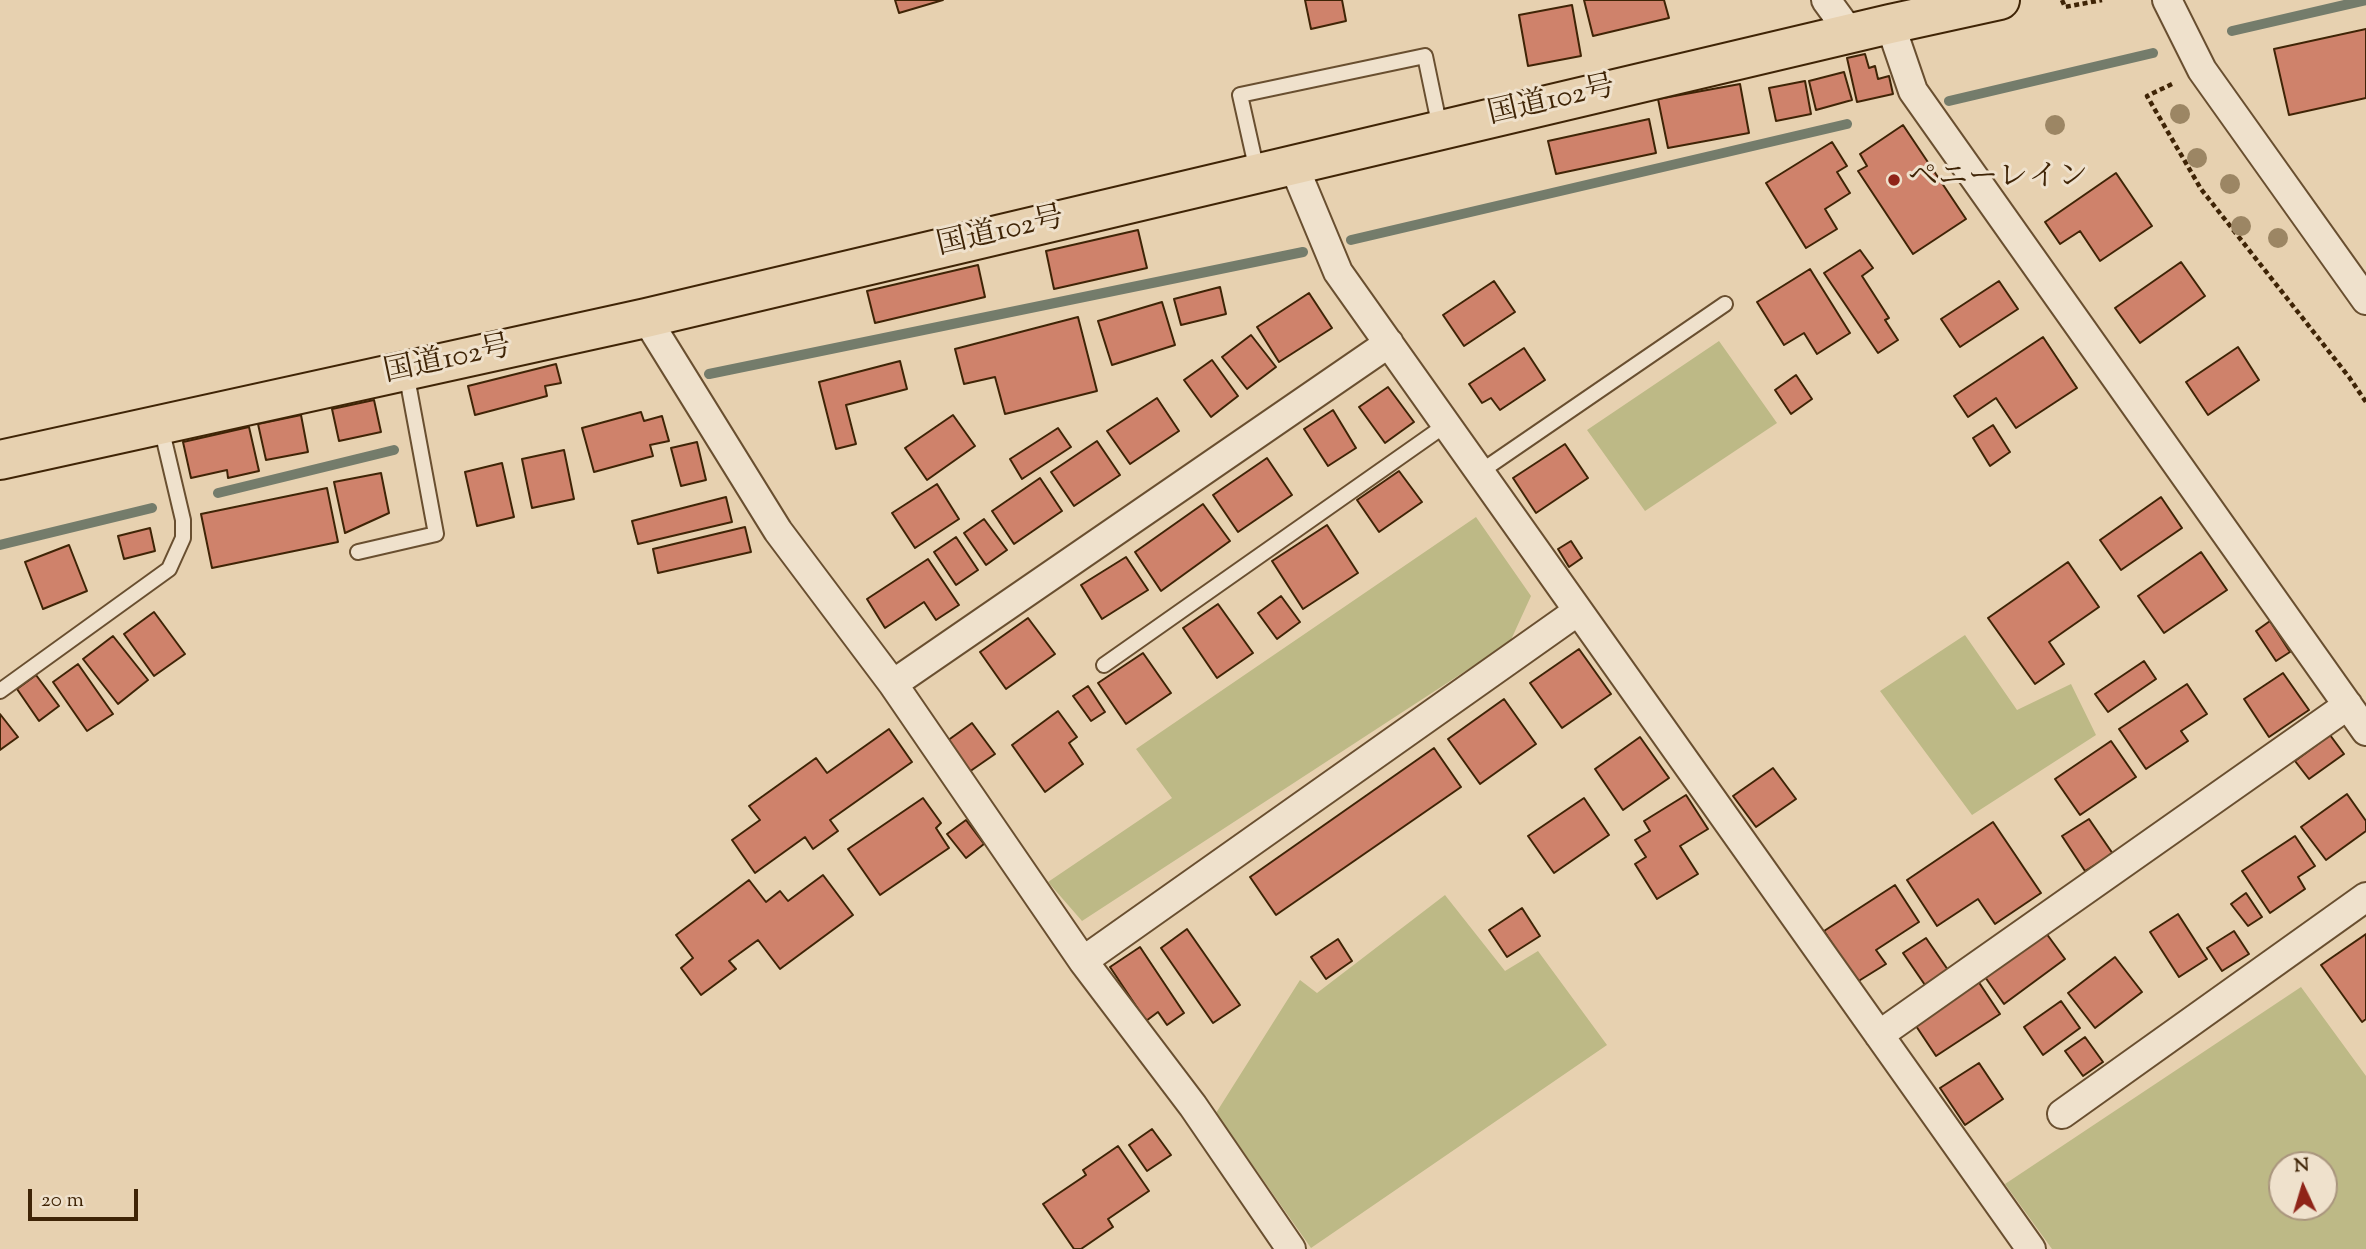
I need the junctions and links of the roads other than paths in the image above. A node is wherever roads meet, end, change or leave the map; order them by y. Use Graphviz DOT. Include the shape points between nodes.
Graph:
graph roads {
  1 [pos="1825,0"];
  2 [pos="2000,0"];
  3 [pos="2166,0"];
  4 [pos="1890,24"];
  5 [pos="1850,33"];
  6 [pos="1440,130"];
  7 [pos="1275,169"];
  8 [pos="2366,300"];
  9 [pos="1725,304"];
  10 [pos="646,318"];
  11 [pos="1389,343"];
  12 [pos="406,371"];
  13 [pos="1447,424"];
  14 [pos="160,425"];
  15 [pos="0,460"];
  16 [pos="1480,472"];
  17 [pos="358,552"];
  18 [pos="1578,611"];
  19 [pos="1104,664"];
  20 [pos="893,684"];
  21 [pos="0,691"];
  22 [pos="2348,705"];
  23 [pos="2366,731"];
  24 [pos="2366,897"];
  25 [pos="1083,961"];
  26 [pos="1879,1035"];
  27 [pos="2062,1114"];
  28 [pos="1291,1249"];
  29 [pos="2031,1249"];
  1 -- 5 [label="street"];
  2 -- 4 [label="highway, 国道102号"];
  3 -- 8 [label="street" via="2202,70"];
  4 -- 5 [label="highway, 国道102号"];
  4 -- 22 [label="street" via="1913,91"];
  5 -- 6 [label="highway, 国道102号"];
  6 -- 7 [label="highway, 国道102号"];
  6 -- 7 [label="lane" via="1424,56 1240,95"];
  7 -- 10 [label="highway, 国道102号"];
  7 -- 11 [label="street" via="1338,272"];
  9 -- 16 [label="lane"];
  10 -- 12 [label="highway, 国道102号"];
  10 -- 20 [label="street" via="778,531"];
  11 -- 13 [label="street"];
  11 -- 20 [label="street"];
  12 -- 14 [label="highway, 国道102号"];
  12 -- 17 [label="lane" via="436,534"];
  13 -- 16 [label="street"];
  13 -- 19 [label="lane"];
  14 -- 15 [label="highway, 国道102号"];
  14 -- 21 [label="lane" via="183,520 183,538 169,569"];
  16 -- 18 [label="street"];
  18 -- 25 [label="street"];
  18 -- 26 [label="street"];
  20 -- 25 [label="street"];
  22 -- 23 [label="street"];
  22 -- 26 [label="street"];
  24 -- 27 [label="street"];
  25 -- 28 [label="street"];
  26 -- 29 [label="street"];
}
